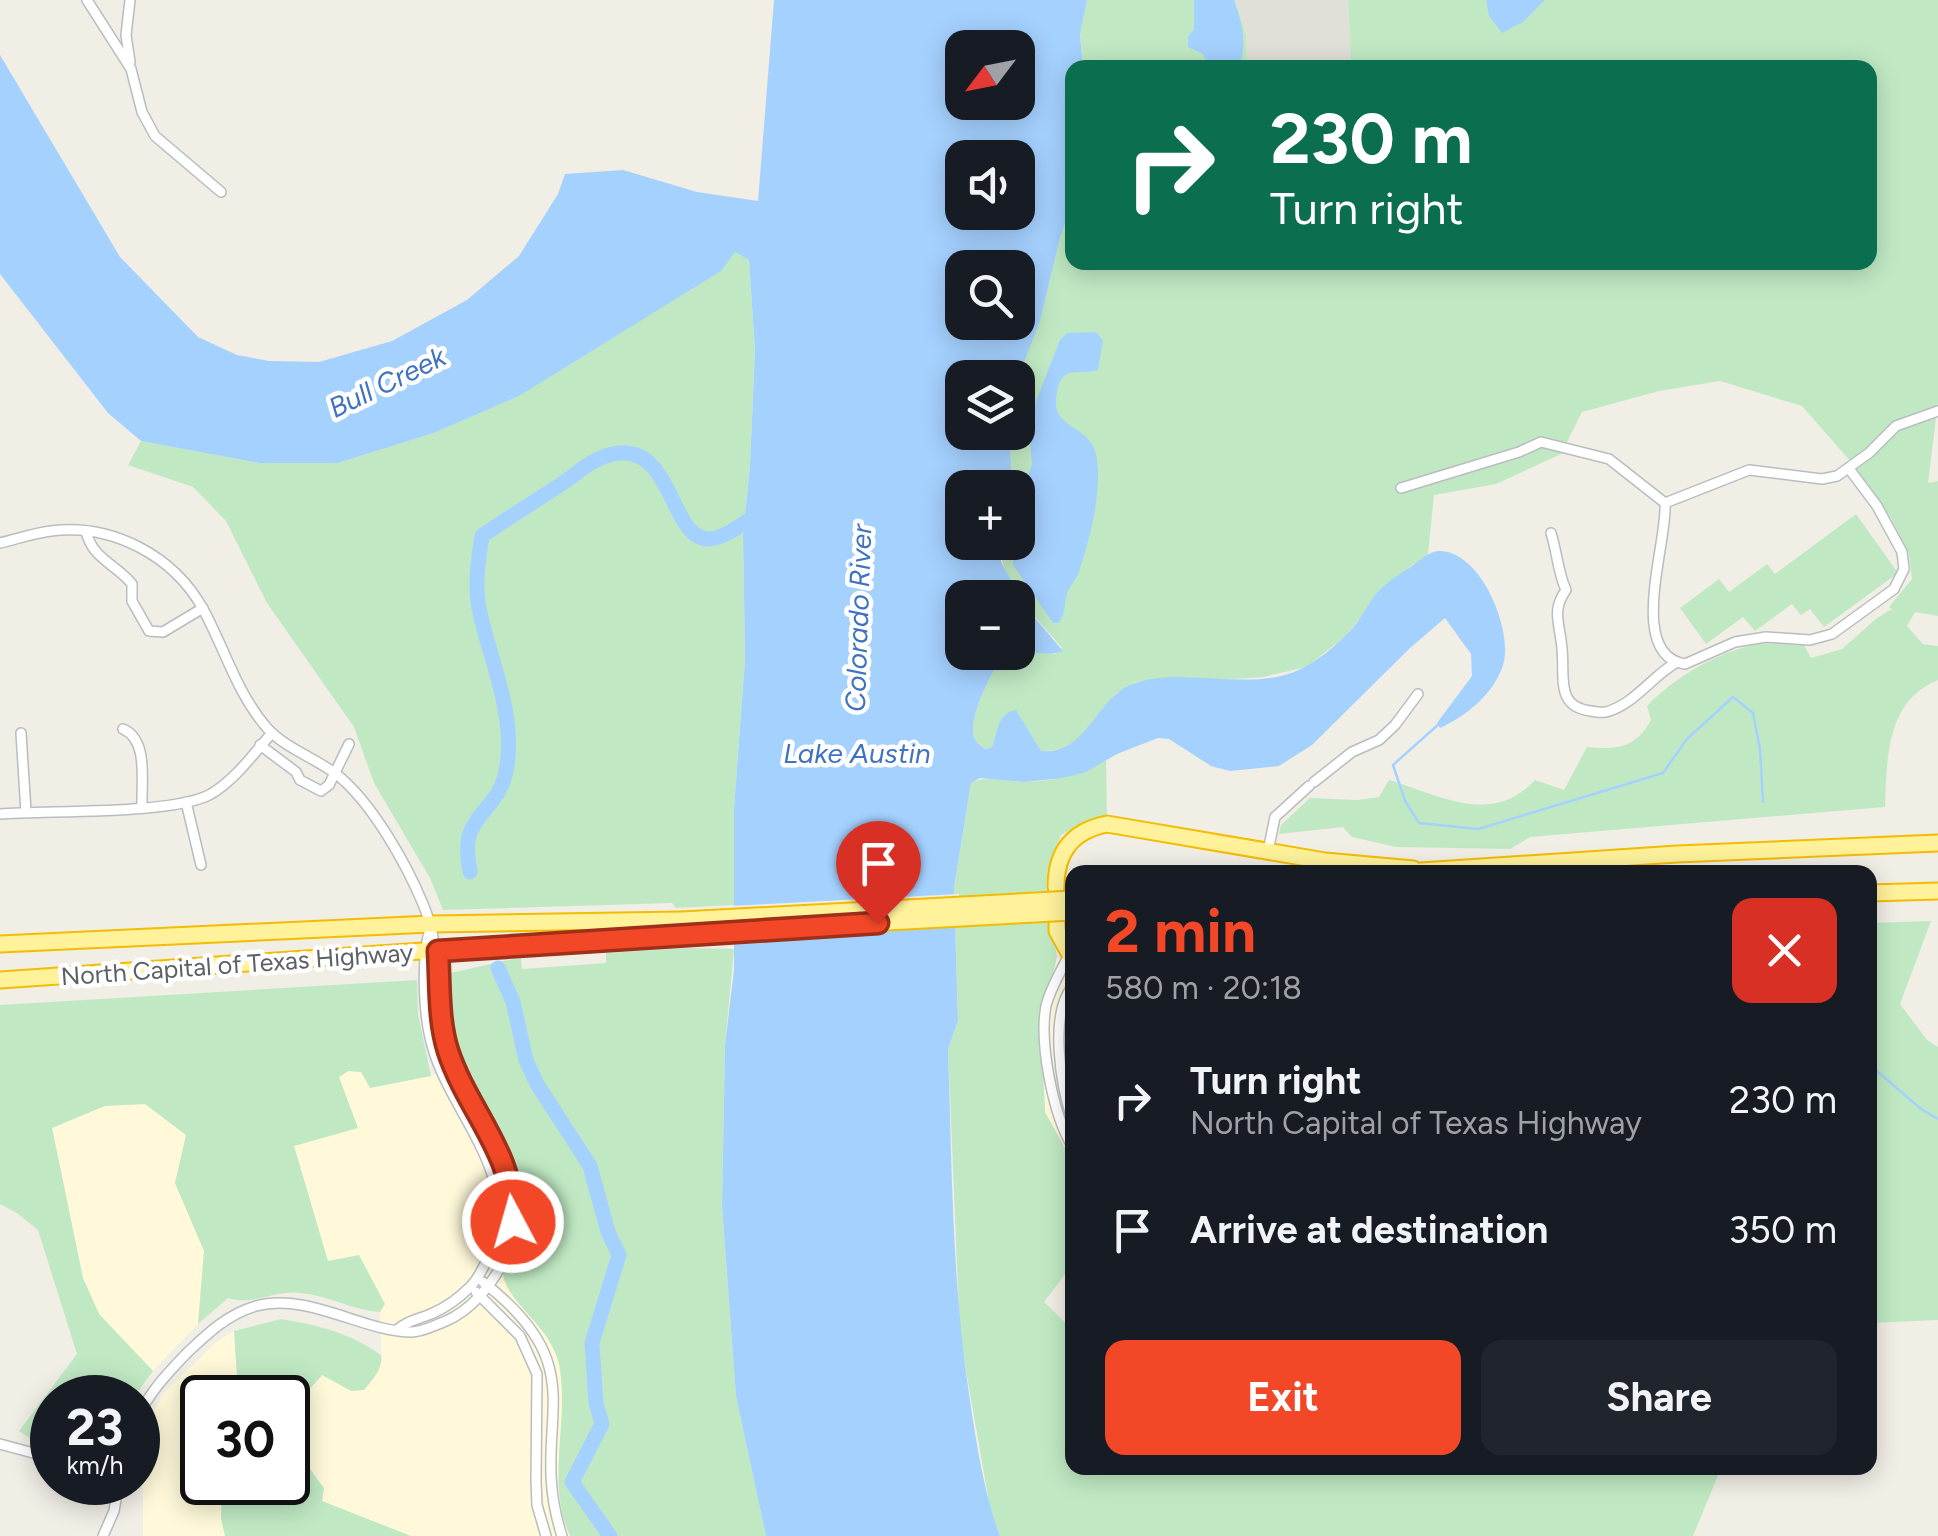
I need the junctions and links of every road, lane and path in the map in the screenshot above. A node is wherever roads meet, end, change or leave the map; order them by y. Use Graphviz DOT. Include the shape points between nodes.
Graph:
graph roads {
  1 [pos="87,0"];
  2 [pos="130,0"];
  3 [pos="131,69"];
  4 [pos="221,192"];
  5 [pos="1938,411"];
  6 [pos="1850,470"];
  7 [pos="1401,488"];
  8 [pos="1665,503"];
  9 [pos="86,531"];
  10 [pos="1551,533"];
  11 [pos="0,542"];
  12 [pos="202,608"];
  13 [pos="1677,662"];
  14 [pos="1418,694"];
  15 [pos="123,728"];
  16 [pos="272,732"];
  17 [pos="22,733"];
  18 [pos="349,744"];
  19 [pos="260,746"];
  20 [pos="334,772"];
  21 [pos="186,802"];
  22 [pos="142,807"];
  23 [pos="26,812"];
  24 [pos="0,814"];
  25 [pos="1938,844"];
  26 [pos="1268,851"];
  27 [pos="200,865"];
  28 [pos="1371,865"];
  29 [pos="1506,865"];
  30 [pos="1056,887"];
  31 [pos="1938,891"];
  32 [pos="1877,893"];
  33 [pos="1065,899"];
  34 [pos="1065,912"];
  35 [pos="430,924"];
  36 [pos="1056,924"];
  37 [pos="682,926"];
  38 [pos="1065,943"];
  39 [pos="0,944"];
  40 [pos="431,952"];
  41 [pos="1065,967"];
  42 [pos="0,980"];
  43 [pos="1065,998"];
  44 [pos="1065,1091"];
  45 [pos="1065,1131"];
  46 [pos="500,1151"];
  47 [pos="487,1157"];
  48 [pos="474,1282"];
  49 [pos="487,1285"];
  50 [pos="480,1296"];
  51 [pos="398,1328"];
  52 [pos="160,1381"];
  53 [pos="0,1444"];
  54 [pos="30,1452"];
  55 [pos="115,1505"];
  56 [pos="103,1536"];
  57 [pos="546,1536"];
  58 [pos="562,1536"];
  1 -- 3 [label="street"];
  2 -- 3 [label="street"];
  3 -- 4 [label="street" via="156,136"];
  5 -- 6 [label="street" via="1896,426"];
  6 -- 8 [label="street" via="1822,479 1749,470"];
  6 -- 13 [label="street" via="1902,552 1904,569 1894,589 1832,634 1736,642"];
  7 -- 8 [label="street" via="1541,442 1610,459"];
  8 -- 13 [label="street" via="1653,608 1659,648"];
  9 -- 11 [label="street" via="53,530"];
  9 -- 12 [label="street" via="120,538 170,566"];
  9 -- 12 [label="street" via="96,555 132,584 132,601 149,631 162,632"];
  10 -- 13 [label="street" via="1566,590 1556,609 1569,703 1603,713"];
  12 -- 16 [label="street" via="237,683"];
  14 -- 26 [label="street" via="1379,740 1352,752 1275,817"];
  15 -- 22 [label="street" via="140,746"];
  16 -- 19 [label="street"];
  16 -- 20 [label="street"];
  17 -- 23 [label="street"];
  18 -- 20 [label="street"];
  19 -- 20 [label="street" via="313,788 329,786"];
  19 -- 21 [label="street" via="221,786"];
  20 -- 35 [label="street" via="364,802"];
  21 -- 22 [label="street"];
  21 -- 27 [label="street"];
  22 -- 23 [label="street"];
  23 -- 24 [label="street"];
  25 -- 29 [label="highway"];
  26 -- 28 [label="highway"];
  26 -- 30 [label="highway" via="1107,824 1073,839 1056,866"];
  31 -- 32 [label="highway"];
  33 -- 37 [label="highway, North Capital of Texas Highway, bridge"];
  34 -- 37 [label="highway, North Capital of Texas Highway, bridge"];
  35 -- 37 [label="highway, North Capital of Texas Highway"];
  35 -- 39 [label="highway, North Capital of Texas Highway"];
  35 -- 40 [label="street"];
  36 -- 38 [label="highway"];
  37 -- 40 [label="highway, North Capital of Texas Highway"];
  40 -- 42 [label="highway, North Capital of Texas Highway"];
  40 -- 46 [label="street" via="448,1050"];
  40 -- 47 [label="street" via="434,1050"];
  41 -- 45 [label="street" via="1045,1017 1050,1091"];
  43 -- 44 [label="street"];
  46 -- 47 [label="street"];
  46 -- 49 [label="street" via="513,1222 503,1263"];
  47 -- 48 [label="street" via="500,1215"];
  48 -- 49 [label="street"];
  48 -- 50 [label="street"];
  48 -- 51 [label="street" via="451,1304"];
  49 -- 50 [label="street"];
  49 -- 58 [label="street" via="527,1321 550,1366 550,1489"];
  50 -- 51 [label="street" via="433,1326"];
  50 -- 57 [label="street" via="520,1336 538,1374 536,1480"];
  51 -- 52 [label="street" via="292,1304 255,1306 228,1318"];
  53 -- 54 [label="street"];
  55 -- 56 [label="street"];
}
